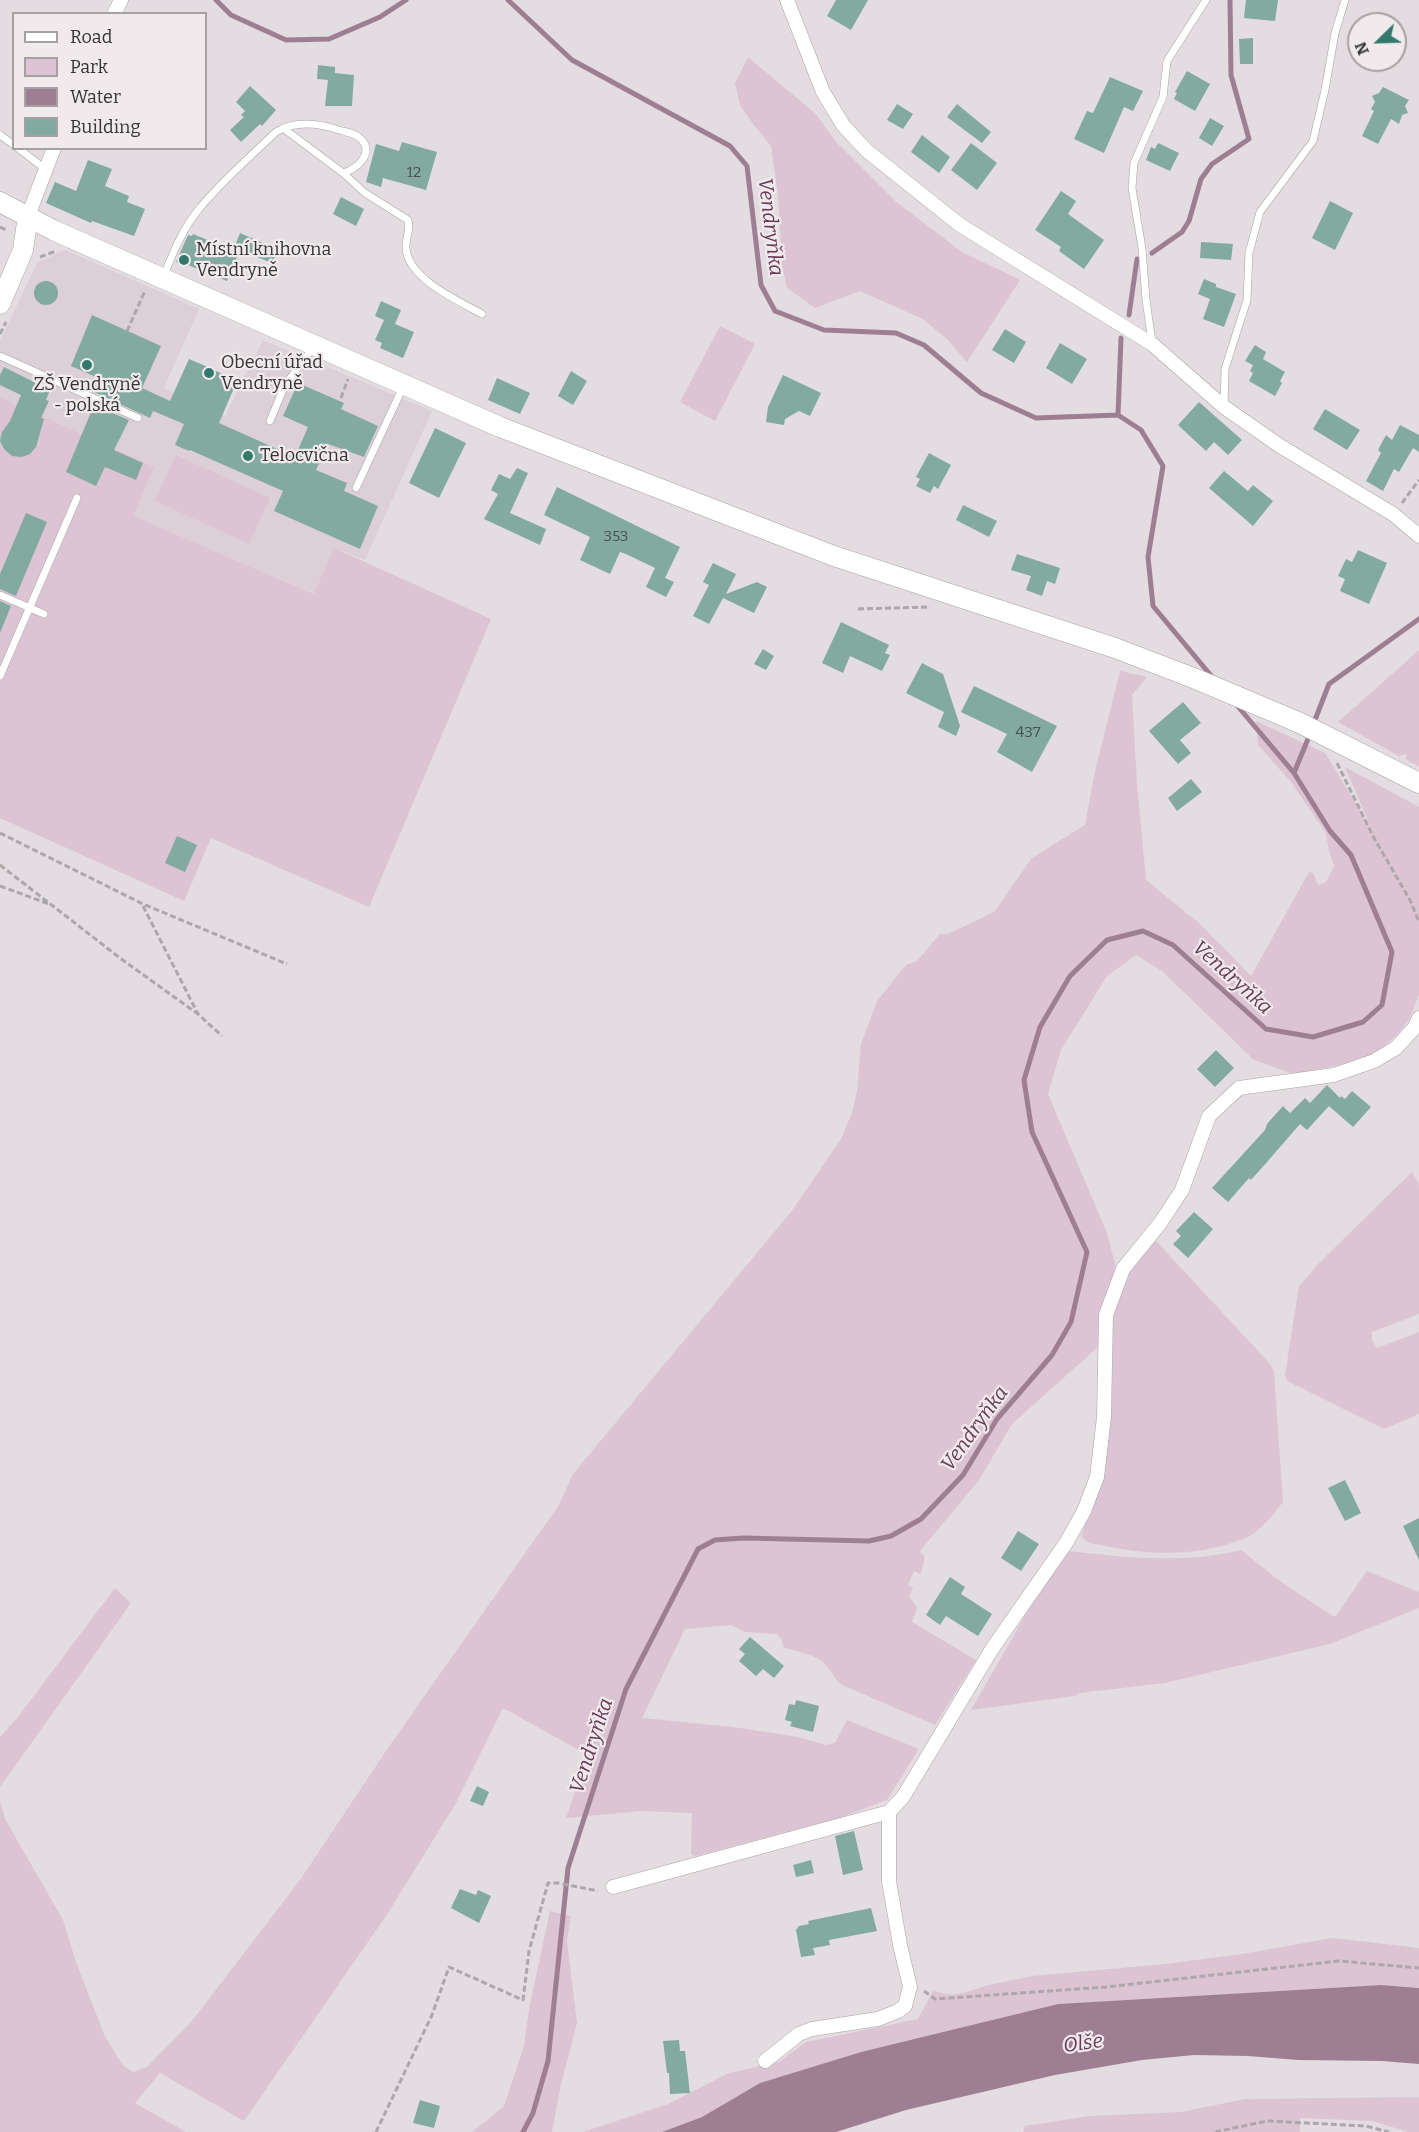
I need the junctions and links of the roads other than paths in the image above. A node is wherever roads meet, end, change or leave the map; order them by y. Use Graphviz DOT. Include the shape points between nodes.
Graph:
graph roads {
  1 [pos="787,0"];
  2 [pos="1206,0"];
  3 [pos="1345,0"];
  4 [pos="283,128"];
  5 [pos="21,150"];
  6 [pos="53,150"];
  7 [pos="45,169"];
  8 [pos="343,173"];
  9 [pos="0,202"];
  10 [pos="28,216"];
  11 [pos="155,281"];
  12 [pos="0,304"];
  13 [pos="482,314"];
  14 [pos="312,345"];
  15 [pos="1152,345"];
  16 [pos="0,356"];
  17 [pos="404,385"];
  18 [pos="1224,407"];
  19 [pos="138,418"];
  20 [pos="270,421"];
  21 [pos="356,488"];
  22 [pos="77,498"];
  23 [pos="1419,536"];
  24 [pos="0,595"];
  25 [pos="29,607"];
  26 [pos="44,614"];
  27 [pos="0,676"];
  28 [pos="1419,783"];
  29 [pos="1419,1018"];
  30 [pos="889,1812"];
  31 [pos="613,1887"];
  32 [pos="765,2061"];
  1 -- 15 [label="street" via="823,92 843,125 866,150 960,225"];
  2 -- 15 [label="lane" via="1167,61 1162,97 1134,163 1132,188"];
  3 -- 18 [label="lane" via="1313,141 1260,212 1249,253 1247,300 1225,369"];
  4 -- 8 [label="lane"];
  4 -- 8 [label="lane" via="301,123 321,124 361,139 364,158 359,166"];
  4 -- 11 [label="lane" via="198,210"];
  5 -- 7 [label="lane"];
  6 -- 7 [label="street"];
  7 -- 10 [label="street"];
  8 -- 13 [label="lane" via="364,193 408,220 406,249 426,281"];
  9 -- 10 [label="street"];
  10 -- 11 [label="street"];
  10 -- 12 [label="street" via="23,250"];
  11 -- 14 [label="street"];
  14 -- 17 [label="street"];
  14 -- 20 [label="lane" via="285,385"];
  15 -- 18 [label="street"];
  16 -- 19 [label="lane"];
  17 -- 21 [label="lane"];
  17 -- 28 [label="street" via="500,428 834,556 1115,648 1197,679 1300,723"];
  18 -- 23 [label="street" via="1393,514"];
  22 -- 25 [label="lane"];
  24 -- 25 [label="lane"];
  25 -- 26 [label="lane"];
  25 -- 27 [label="lane"];
  29 -- 30 [label="street" via="1396,1048 1374,1061 1334,1075 1239,1088 1209,1116 1182,1190 1123,1269 1106,1315 1104,1417 1097,1477 1084,1512 992,1649 903,1797"];
  30 -- 31 [label="street"];
  30 -- 32 [label="street" via="889,1881 909,1998 898,2011 878,2019 799,2034"];
}
